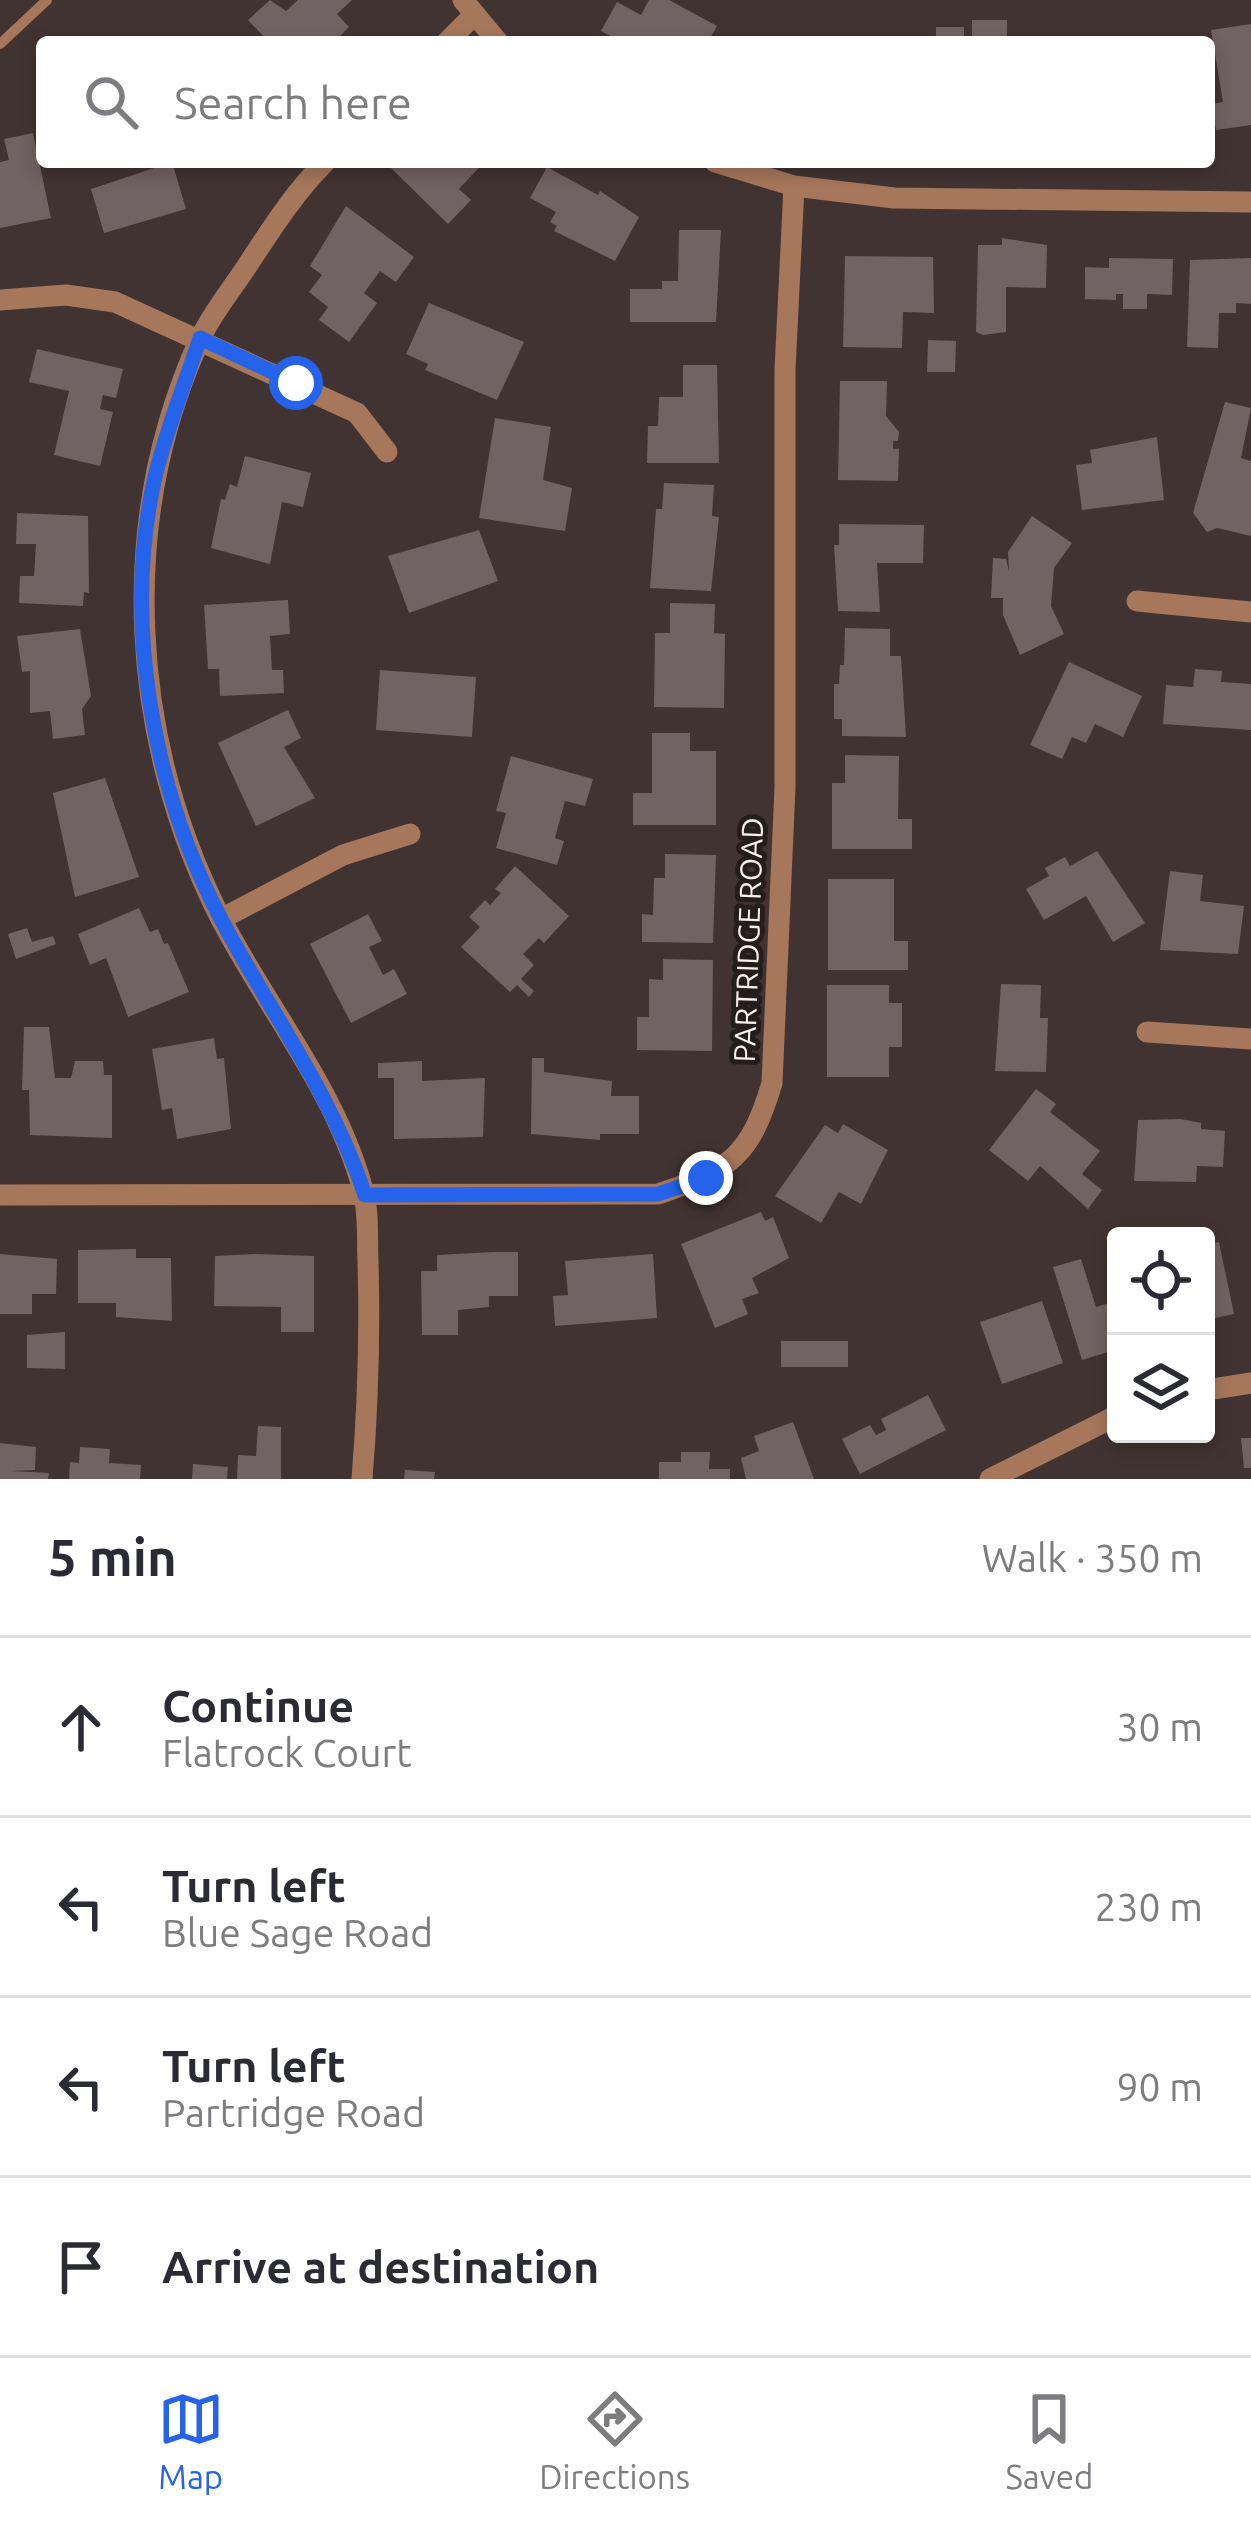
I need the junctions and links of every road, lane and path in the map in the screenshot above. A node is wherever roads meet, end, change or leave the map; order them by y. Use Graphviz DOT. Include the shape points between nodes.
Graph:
graph roads {
  1 [pos="47,0"];
  2 [pos="468,8"];
  3 [pos="450,36"];
  4 [pos="493,36"];
  5 [pos="0,44"];
  6 [pos="321,168"];
  7 [pos="735,168"];
  8 [pos="794,186"];
  9 [pos="1251,202"];
  10 [pos="0,300"];
  11 [pos="200,338"];
  12 [pos="387,452"];
  13 [pos="1137,602"];
  14 [pos="1251,612"];
  15 [pos="410,834"];
  16 [pos="221,919"];
  17 [pos="1147,1033"];
  18 [pos="1251,1039"];
  19 [pos="0,1195"];
  20 [pos="365,1195"];
  21 [pos="1251,1383"];
  22 [pos="1215,1389"];
  23 [pos="1107,1420"];
  24 [pos="362,1479"];
  25 [pos="990,1479"];
  1 -- 5 [label="lane"];
  2 -- 3 [label="street"];
  2 -- 4 [label="street"];
  6 -- 11 [label="street"];
  7 -- 8 [label="street"];
  8 -- 9 [label="street" via="894,198"];
  8 -- 20 [label="street, PARTRIDGE ROAD" via="784,787 772,1083 760,1124 737,1159 658,1194"];
  10 -- 11 [label="street" via="66,295 115,302"];
  11 -- 12 [label="street" via="358,413"];
  11 -- 16 [label="street" via="155,476 142,623 148,688 179,813"];
  13 -- 14 [label="street"];
  15 -- 16 [label="street" via="343,855"];
  16 -- 20 [label="street" via="327,1099"];
  17 -- 18 [label="street"];
  19 -- 20 [label="street, PARTRIDGE ROAD"];
  20 -- 24 [label="street" via="371,1365"];
  21 -- 22 [label="street"];
  23 -- 25 [label="street"];
}
